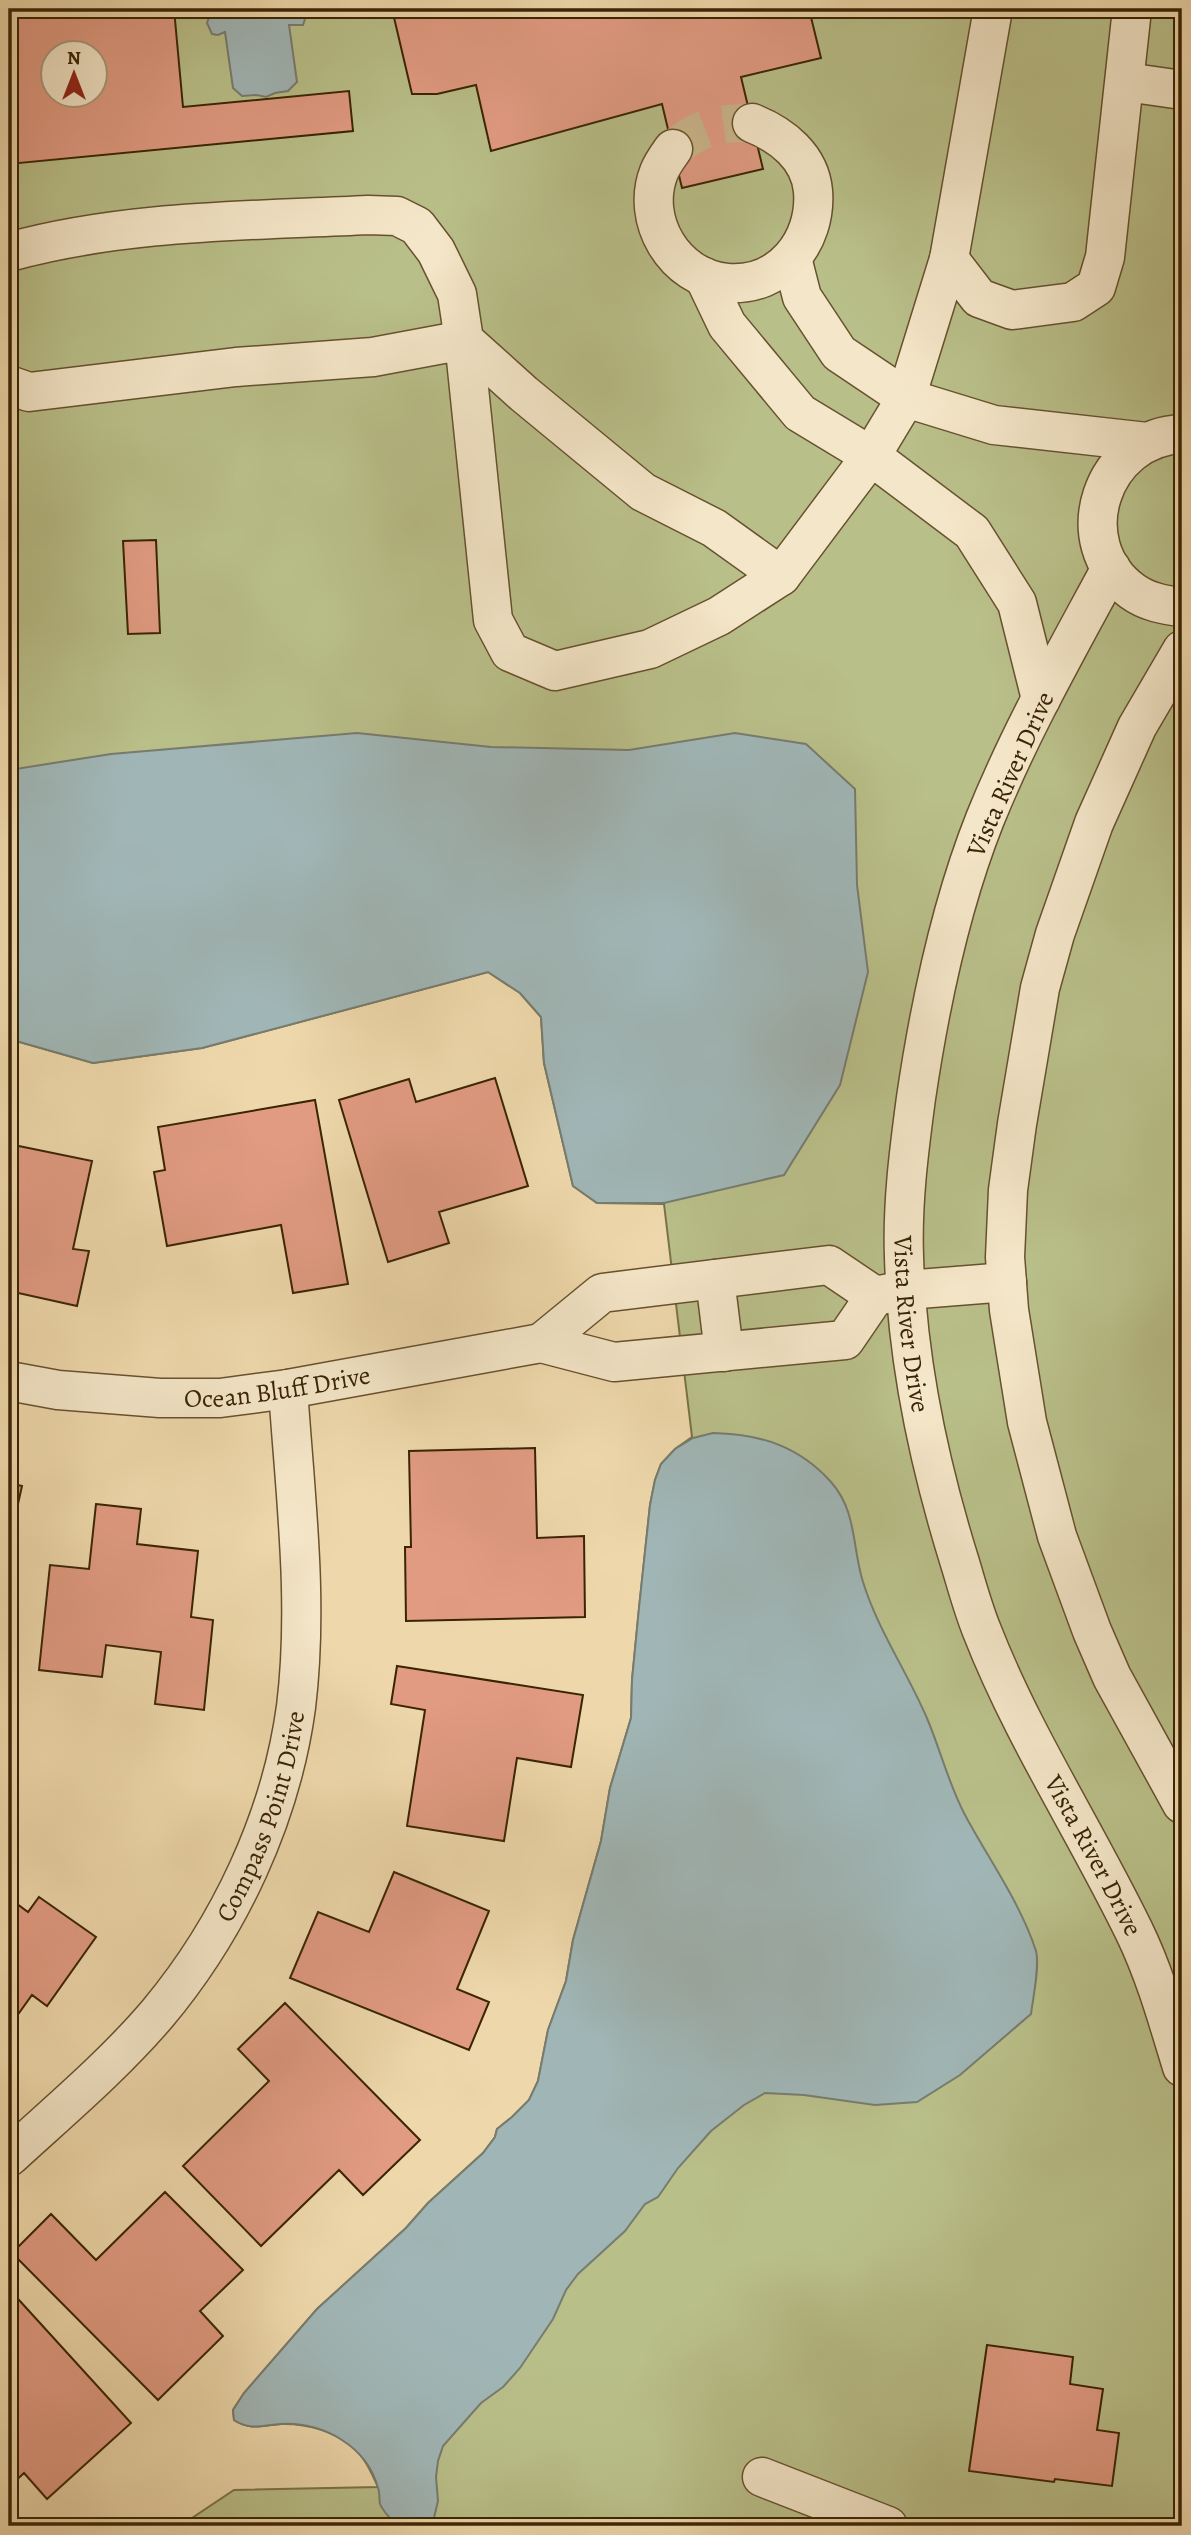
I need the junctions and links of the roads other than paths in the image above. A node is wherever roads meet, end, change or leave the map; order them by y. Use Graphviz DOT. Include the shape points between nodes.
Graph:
graph roads {
  1 [pos="993,9"];
  2 [pos="1132,9"];
  3 [pos="1126,82"];
  4 [pos="1182,90"];
  5 [pos="752,123"];
  6 [pos="673,149"];
  7 [pos="9,252"];
  8 [pos="792,258"];
  9 [pos="949,259"];
  10 [pos="704,277"];
  11 [pos="464,340"];
  12 [pos="9,385"];
  13 [pos="906,398"];
  14 [pos="1165,438"];
  15 [pos="871,456"];
  16 [pos="1111,568"];
  17 [pos="780,576"];
  18 [pos="1182,607"];
  19 [pos="1182,650"];
  20 [pos="1041,699"];
  21 [pos="715,1279"];
  22 [pos="1007,1282"];
  23 [pos="890,1293"];
  24 [pos="541,1343"];
  25 [pos="724,1352"];
  26 [pos="9,1381"];
  27 [pos="288,1389"];
  28 [pos="1182,1804"];
  29 [pos="1182,2067"];
  30 [pos="9,2157"];
  31 [pos="762,2477"];
  32 [pos="888,2526"];
  1 -- 9 [label="street"];
  2 -- 3 [label="street"];
  3 -- 4 [label="street"];
  3 -- 9 [label="street" via="1105,257 1096,287 1073,302 1012,310 979,298"];
  5 -- 8 [label="street" via="789,142 813,186 814,212 807,237"];
  6 -- 10 [label="street" via="659,171 653,196 655,221 665,245 681,264"];
  7 -- 11 [label="street" via="56,239 166,226 397,215 417,226 436,251 457,294"];
  8 -- 10 [label="street" via="751,281 727,283"];
  8 -- 13 [label="street" via="802,297 839,353"];
  9 -- 13 [label="street"];
  10 -- 15 [label="street" via="727,325 800,413"];
  11 -- 12 [label="street" via="373,356 29,392"];
  11 -- 17 [label="street" via="643,492 713,528"];
  11 -- 17 [label="street" via="493,620 510,652 555,671 650,649 719,616"];
  13 -- 14 [label="street" via="994,425"];
  13 -- 15 [label="street"];
  14 -- 16 [label="street" via="1123,459 1106,483 1097,511 1099,541"];
  15 -- 17 [label="street"];
  15 -- 20 [label="street" via="972,532 1017,603"];
  16 -- 18 [label="street" via="1132,590 1158,604"];
  16 -- 20 [label="street, Vista River Drive"];
  19 -- 22 [label="street" via="1138,727 1094,823 1040,988 1008,1190"];
  20 -- 23 [label="street, Vista River Drive" via="985,820 950,926 924,1045 907,1160 904,1255"];
  21 -- 23 [label="street, Ocean Bluff Drive" via="829,1265"];
  21 -- 24 [label="street, Ocean Bluff Drive" via="603,1293"];
  21 -- 25 [label="street"];
  22 -- 23 [label="street"];
  22 -- 28 [label="street" via="1027,1422 1057,1536 1112,1677"];
  23 -- 25 [label="street, Ocean Bluff Drive" via="845,1340"];
  23 -- 29 [label="street, Vista River Drive" via="908,1325 923,1422 947,1523 981,1630 1025,1729 1135,1932"];
  24 -- 25 [label="street, Ocean Bluff Drive" via="614,1362"];
  24 -- 27 [label="street, Ocean Bluff Drive"];
  26 -- 27 [label="street, Ocean Bluff Drive" via="160,1398 220,1398"];
  27 -- 30 [label="street, Compass Point Drive" via="302,1598 300,1653 296,1708 271,1812 230,1905 158,2013 93,2081"];
  31 -- 32 [label="street"];
}
